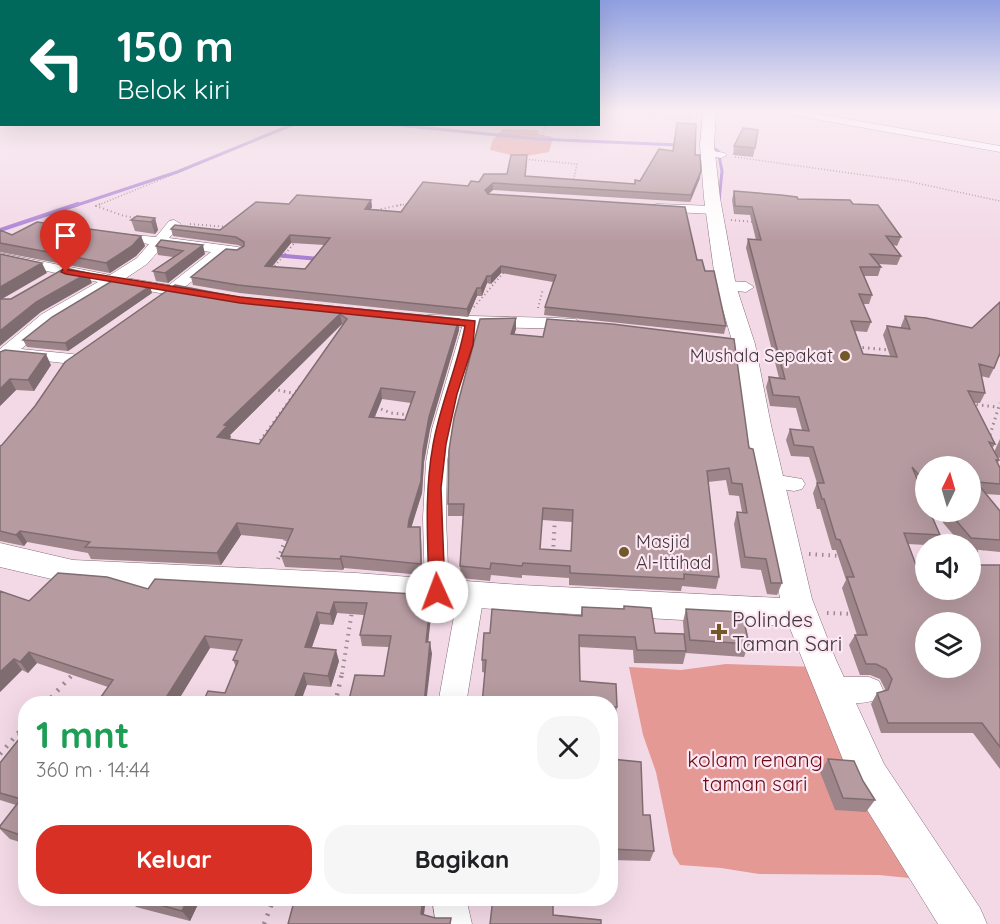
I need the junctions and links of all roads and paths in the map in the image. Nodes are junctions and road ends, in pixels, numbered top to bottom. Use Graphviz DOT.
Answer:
graph roads {
  1 [pos="220,155"];
  2 [pos="714,155"];
  3 [pos="722,155"];
  4 [pos="517,159"];
  5 [pos="573,183"];
  6 [pos="1000,201"];
  7 [pos="416,202"];
  8 [pos="648,208"];
  9 [pos="718,209"];
  10 [pos="368,214"];
  11 [pos="144,218"];
  12 [pos="760,223"];
  13 [pos="230,228"];
  14 [pos="170,233"];
  15 [pos="104,234"];
  16 [pos="298,238"];
  17 [pos="277,254"];
  18 [pos="285,256"];
  19 [pos="0,257"];
  20 [pos="510,264"];
  21 [pos="66,272"];
  22 [pos="269,272"];
  23 [pos="112,280"];
  24 [pos="50,281"];
  25 [pos="173,289"];
  26 [pos="543,289"];
  27 [pos="196,292"];
  28 [pos="152,304"];
  29 [pos="29,308"];
  30 [pos="54,314"];
  31 [pos="417,319"];
  32 [pos="535,321"];
  33 [pos="472,323"];
  34 [pos="594,326"];
  35 [pos="853,347"];
  36 [pos="872,348"];
  37 [pos="891,350"];
  38 [pos="3,356"];
  39 [pos="876,358"];
  40 [pos="55,376"];
  41 [pos="301,385"];
  42 [pos="270,389"];
  43 [pos="293,393"];
  44 [pos="303,395"];
  45 [pos="966,403"];
  46 [pos="1000,403"];
  47 [pos="365,406"];
  48 [pos="997,407"];
  49 [pos="445,417"];
  50 [pos="989,441"];
  51 [pos="252,451"];
  52 [pos="556,512"];
  53 [pos="289,530"];
  54 [pos="991,548"];
  55 [pos="981,550"];
  56 [pos="794,553"];
  57 [pos="0,555"];
  58 [pos="850,557"];
  59 [pos="915,558"];
  60 [pos="553,559"];
  61 [pos="903,559"];
  62 [pos="277,562"];
  63 [pos="356,586"];
  64 [pos="437,592"];
  65 [pos="478,595"];
  66 [pos="808,612"];
  67 [pos="861,615"];
  68 [pos="77,670"];
  69 [pos="53,696"];
  70 [pos="337,696"];
  71 [pos="454,696"];
  72 [pos="18,733"];
  73 [pos="2,748"];
  74 [pos="0,754"];
  75 [pos="271,906"];
  76 [pos="451,906"];
  77 [pos="264,924"];
  78 [pos="454,924"];
  79 [pos="964,924"];
  1 -- 11 [label="path"];
  2 -- 9 [label="street"];
  3 -- 6 [label="path"];
  4 -- 5 [label="path"];
  7 -- 10 [label="path"];
  8 -- 9 [label="street"];
  9 -- 12 [label="path"];
  9 -- 56 [label="street"];
  13 -- 14 [label="path"];
  14 -- 15 [label="street"];
  14 -- 23 [label="street"];
  14 -- 25 [label="street"];
  16 -- 18 [label="path"];
  17 -- 18 [label="path"];
  18 -- 22 [label="path"];
  19 -- 21 [label="street"];
  20 -- 33 [label="path"];
  21 -- 23 [label="street"];
  21 -- 24 [label="street"];
  23 -- 25 [label="street"];
  23 -- 30 [label="street"];
  25 -- 27 [label="street"];
  25 -- 28 [label="street"];
  26 -- 32 [label="path"];
  29 -- 30 [label="street"];
  30 -- 38 [label="street"];
  31 -- 33 [label="street"];
  32 -- 33 [label="street"];
  32 -- 34 [label="street"];
  33 -- 49 [label="street"];
  35 -- 36 [label="path"];
  36 -- 37 [label="path"];
  36 -- 39 [label="path"];
  38 -- 40 [label="street"];
  41 -- 43 [label="path"];
  42 -- 43 [label="path"];
  43 -- 44 [label="path"];
  43 -- 51 [label="path"];
  45 -- 48 [label="path"];
  46 -- 48 [label="path"];
  47 -- 49 [label="path"];
  48 -- 50 [label="path"];
  49 -- 64 [label="street"];
  52 -- 60 [label="path"];
  53 -- 62 [label="path"];
  54 -- 55 [label="path"];
  56 -- 58 [label="path"];
  56 -- 66 [label="street"];
  57 -- 63 [label="street"];
  59 -- 61 [label="path"];
  63 -- 64 [label="street"];
  63 -- 70 [label="path"];
  64 -- 65 [label="street"];
  65 -- 66 [label="street"];
  65 -- 71 [label="street"];
  66 -- 67 [label="path"];
  66 -- 79 [label="street"];
  68 -- 69 [label="path"];
  72 -- 73 [label="path"];
  73 -- 74 [label="path"];
  75 -- 77 [label="path"];
  76 -- 78 [label="street"];
}
